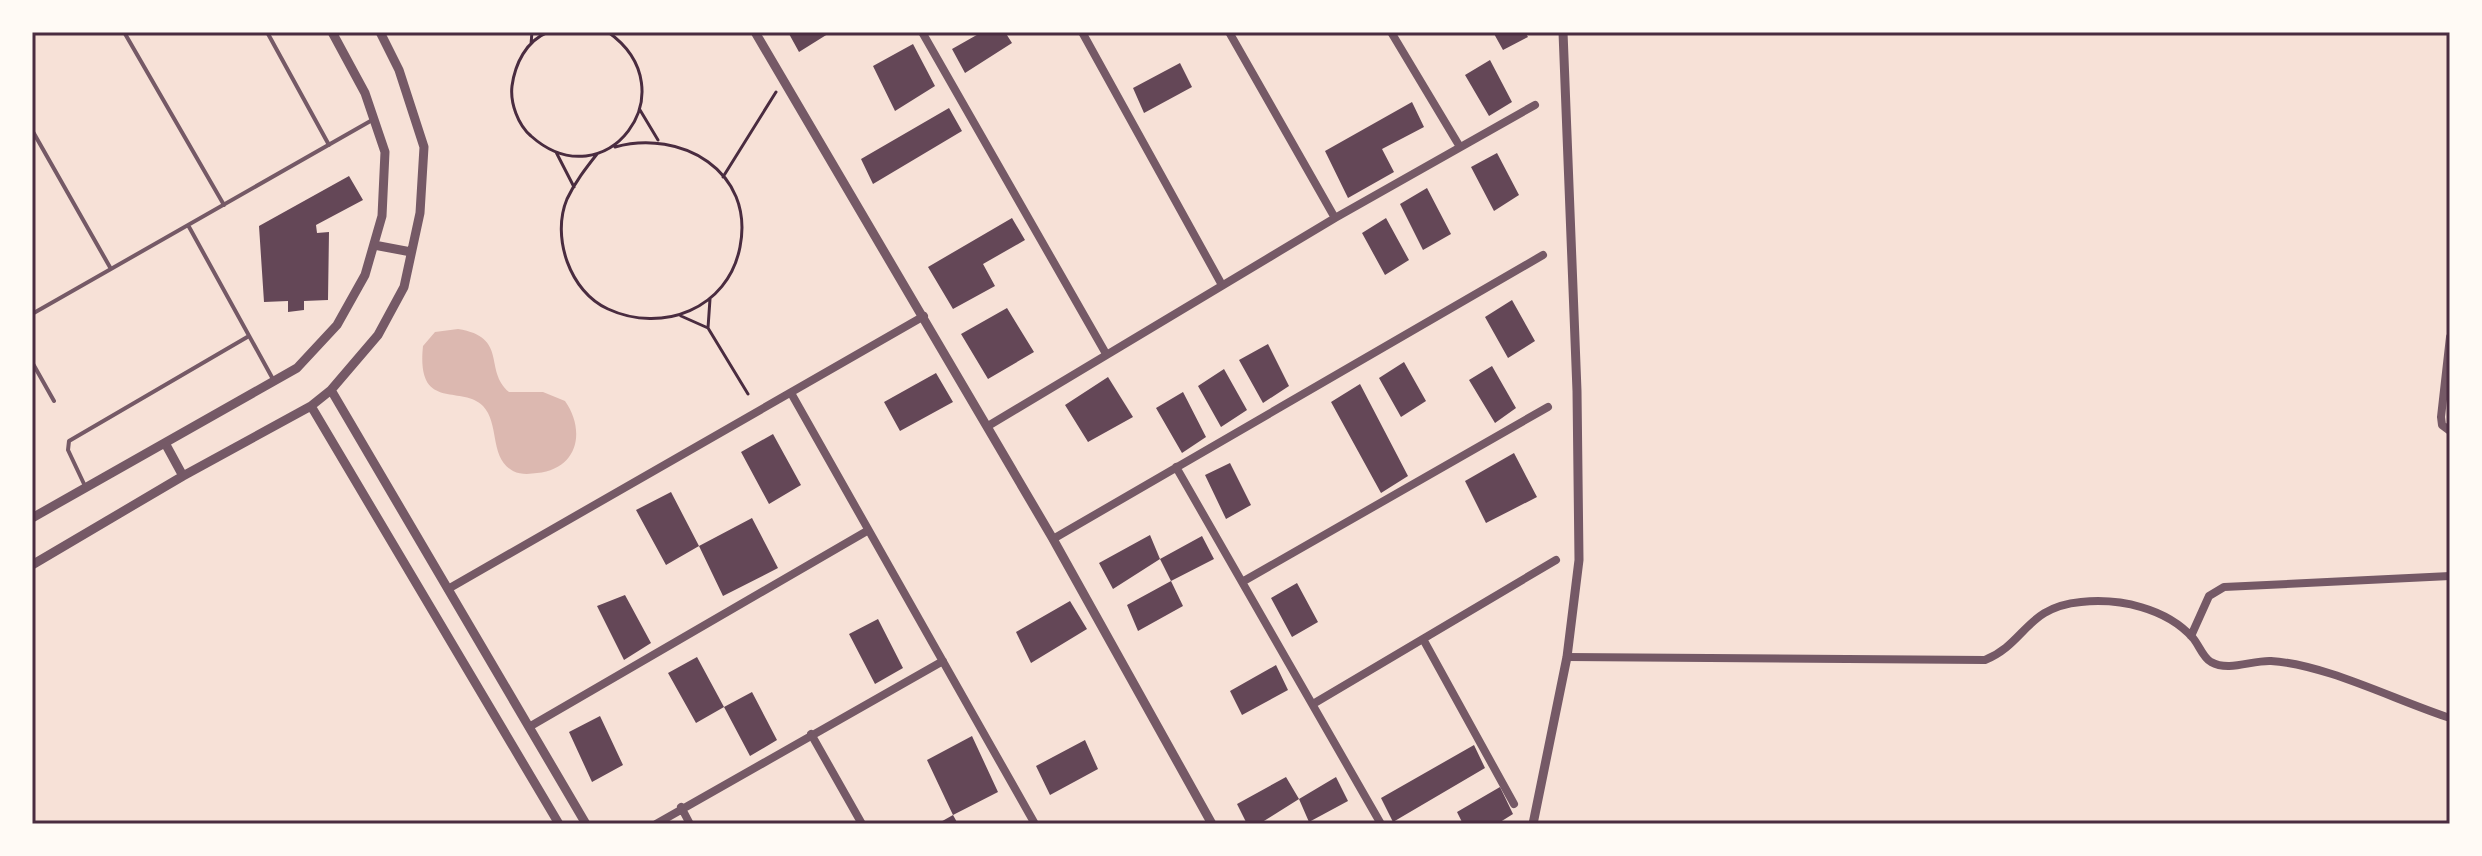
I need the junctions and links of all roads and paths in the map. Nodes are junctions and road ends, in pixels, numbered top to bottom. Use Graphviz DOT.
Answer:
graph roads {
  1 [pos="124,32"];
  2 [pos="267,32"];
  3 [pos="332,32"];
  4 [pos="380,32"];
  5 [pos="532,32"];
  6 [pos="548,32"];
  7 [pos="608,32"];
  8 [pos="755,32"];
  9 [pos="922,32"];
  10 [pos="1082,32"];
  11 [pos="1229,32"];
  12 [pos="1392,32"];
  13 [pos="1563,32"];
  14 [pos="531,45"];
  15 [pos="767,101"];
  16 [pos="1535,105"];
  17 [pos="640,110"];
  18 [pos="375,118"];
  19 [pos="32,130"];
  20 [pos="658,140"];
  21 [pos="329,145"];
  22 [pos="615,147"];
  23 [pos="1460,147"];
  24 [pos="556,152"];
  25 [pos="597,154"];
  26 [pos="723,177"];
  27 [pos="574,187"];
  28 [pos="224,205"];
  29 [pos="1335,218"];
  30 [pos="188,225"];
  31 [pos="374,245"];
  32 [pos="411,252"];
  33 [pos="1543,255"];
  34 [pos="111,269"];
  35 [pos="1222,285"];
  36 [pos="710,299"];
  37 [pos="32,314"];
  38 [pos="681,316"];
  39 [pos="924,316"];
  40 [pos="708,328"];
  41 [pos="249,336"];
  42 [pos="2450,337"];
  43 [pos="1105,352"];
  44 [pos="32,362"];
  45 [pos="274,381"];
  46 [pos="331,390"];
  47 [pos="791,393"];
  48 [pos="748,394"];
  49 [pos="54,401"];
  50 [pos="311,406"];
  51 [pos="1548,407"];
  52 [pos="988,426"];
  53 [pos="2449,431"];
  54 [pos="2450,441"];
  55 [pos="165,443"];
  56 [pos="1176,467"];
  57 [pos="183,476"];
  58 [pos="86,488"];
  59 [pos="32,518"];
  60 [pos="867,531"];
  61 [pos="1053,539"];
  62 [pos="1556,560"];
  63 [pos="32,565"];
  64 [pos="2450,576"];
  65 [pos="1242,582"];
  66 [pos="448,589"];
  67 [pos="2191,636"];
  68 [pos="1423,639"];
  69 [pos="1567,657"];
  70 [pos="943,661"];
  71 [pos="1313,704"];
  72 [pos="2450,718"];
  73 [pos="529,727"];
  74 [pos="811,734"];
  75 [pos="1514,804"];
  76 [pos="681,807"];
  77 [pos="559,824"];
  78 [pos="586,824"];
  79 [pos="656,824"];
  80 [pos="690,824"];
  81 [pos="862,824"];
  82 [pos="1035,824"];
  83 [pos="1212,824"];
  84 [pos="1381,824"];
  85 [pos="1533,824"];
  1 -- 28 [label="lane"];
  2 -- 21 [label="lane"];
  3 -- 18 [label="street"];
  4 -- 32 [label="street"];
  5 -- 14 [label="path"];
  6 -- 14 [label="path"];
  7 -- 17 [label="path"];
  8 -- 39 [label="street"];
  9 -- 43 [label="street"];
  10 -- 35 [label="street"];
  11 -- 29 [label="street"];
  12 -- 23 [label="street"];
  13 -- 69 [label="street"];
  14 -- 24 [label="path"];
  15 -- 26 [label="path"];
  16 -- 23 [label="street"];
  17 -- 20 [label="path"];
  17 -- 22 [label="path"];
  18 -- 21 [label="lane"];
  18 -- 31 [label="street"];
  19 -- 34 [label="lane"];
  20 -- 22 [label="path"];
  20 -- 26 [label="path"];
  21 -- 28 [label="lane"];
  22 -- 25 [label="path"];
  23 -- 29 [label="street"];
  24 -- 25 [label="path"];
  24 -- 27 [label="path"];
  25 -- 27 [label="path"];
  26 -- 36 [label="path"];
  27 -- 38 [label="path"];
  28 -- 30 [label="lane"];
  29 -- 35 [label="street"];
  30 -- 34 [label="lane"];
  30 -- 41 [label="lane"];
  31 -- 32 [label="street"];
  31 -- 45 [label="street"];
  32 -- 46 [label="street"];
  33 -- 56 [label="street"];
  34 -- 37 [label="lane"];
  35 -- 43 [label="street"];
  36 -- 38 [label="path"];
  36 -- 40 [label="path"];
  38 -- 40 [label="path"];
  39 -- 47 [label="street"];
  39 -- 52 [label="street"];
  40 -- 48 [label="path"];
  41 -- 45 [label="lane"];
  41 -- 58 [label="lane"];
  42 -- 53 [label="street"];
  43 -- 52 [label="street"];
  44 -- 49 [label="lane"];
  45 -- 55 [label="street"];
  46 -- 50 [label="street"];
  46 -- 66 [label="street"];
  47 -- 60 [label="street"];
  47 -- 66 [label="street"];
  50 -- 57 [label="street"];
  50 -- 77 [label="street"];
  51 -- 65 [label="street"];
  52 -- 61 [label="street"];
  53 -- 54 [label="street"];
  55 -- 57 [label="street"];
  55 -- 58 [label="street"];
  56 -- 61 [label="street"];
  56 -- 65 [label="street"];
  57 -- 63 [label="street"];
  58 -- 59 [label="street"];
  60 -- 70 [label="street"];
  60 -- 73 [label="street"];
  61 -- 83 [label="street"];
  62 -- 68 [label="street"];
  64 -- 67 [label="street"];
  65 -- 71 [label="street"];
  66 -- 73 [label="street"];
  67 -- 69 [label="street"];
  67 -- 72 [label="street"];
  68 -- 71 [label="street"];
  68 -- 75 [label="street"];
  69 -- 85 [label="street"];
  70 -- 74 [label="street"];
  70 -- 82 [label="street"];
  71 -- 84 [label="street"];
  73 -- 78 [label="street"];
  74 -- 76 [label="street"];
  74 -- 81 [label="street"];
  76 -- 79 [label="street"];
  76 -- 80 [label="street"];
}
